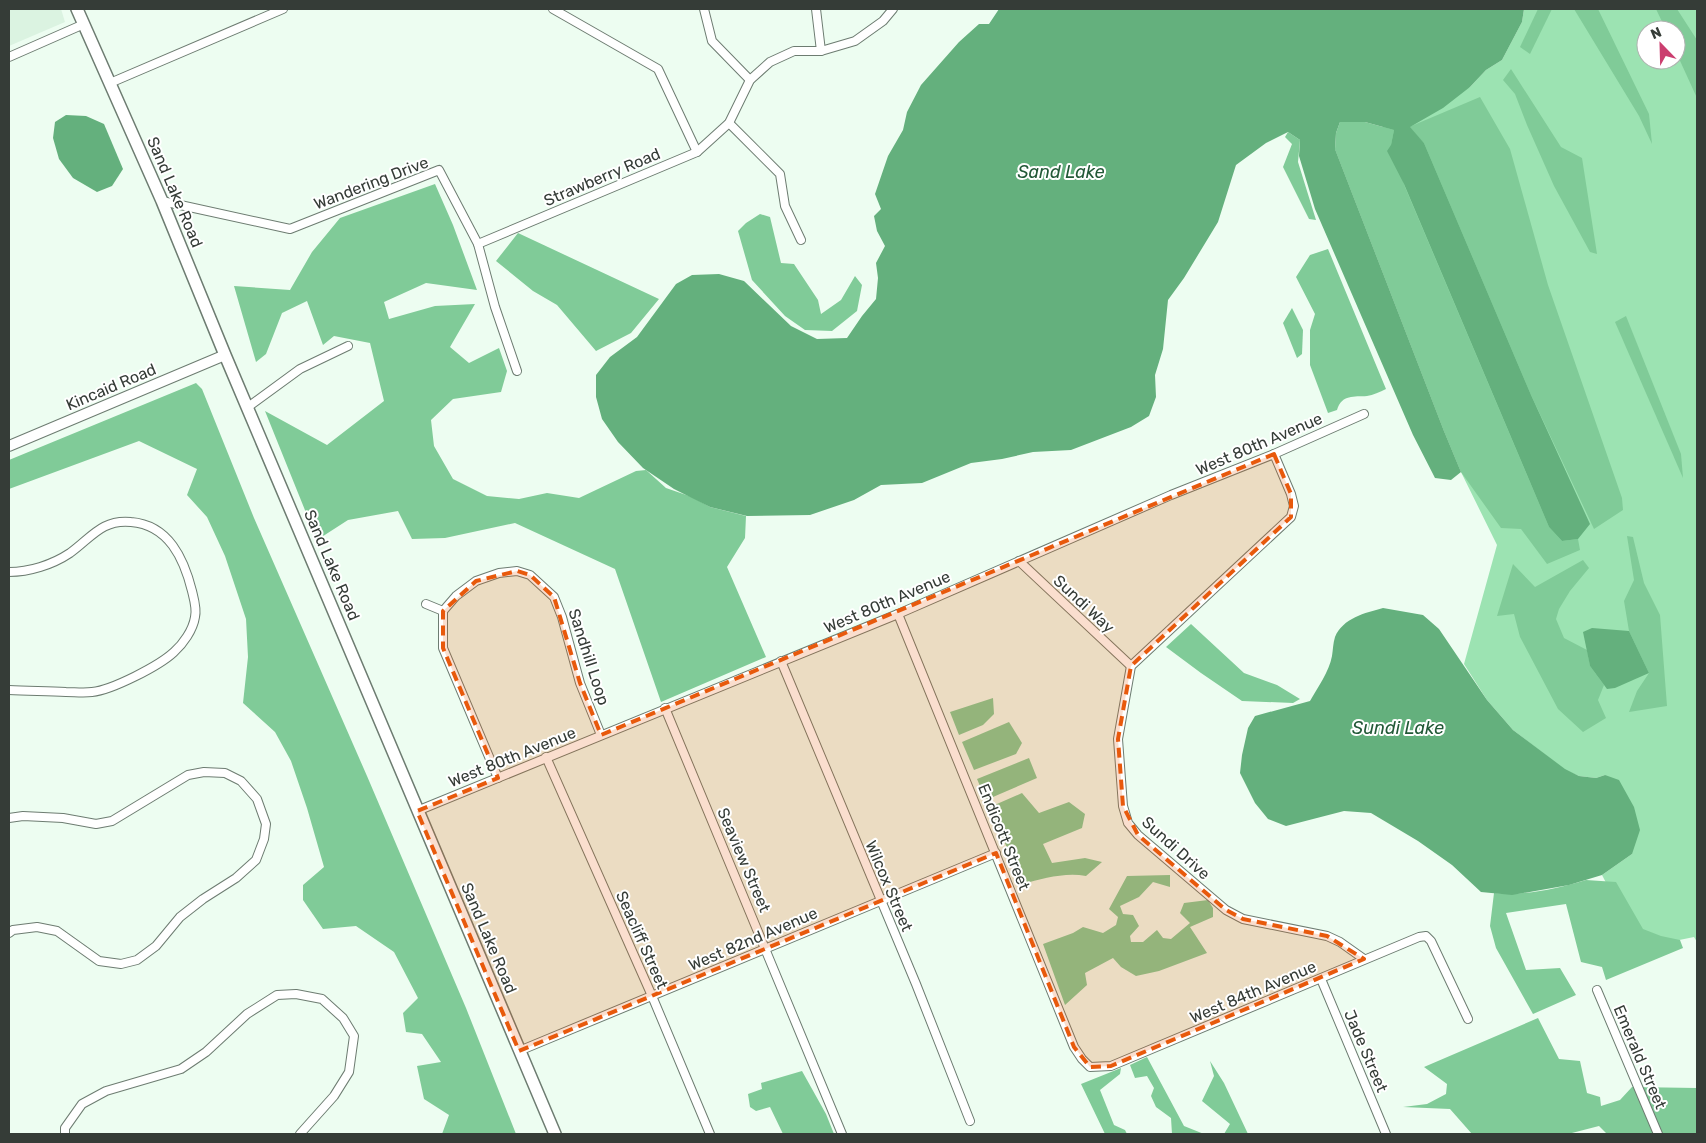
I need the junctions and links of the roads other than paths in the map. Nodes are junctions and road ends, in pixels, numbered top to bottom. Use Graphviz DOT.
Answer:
graph roads {
  1 [pos="78,9"];
  2 [pos="283,9"];
  3 [pos="553,9"];
  4 [pos="704,9"];
  5 [pos="816,9"];
  6 [pos="893,9"];
  7 [pos="84,24"];
  8 [pos="821,51"];
  9 [pos="9,57"];
  10 [pos="750,80"];
  11 [pos="110,83"];
  12 [pos="729,123"];
  13 [pos="697,152"];
  14 [pos="162,201"];
  15 [pos="801,240"];
  16 [pos="478,244"];
  17 [pos="348,346"];
  18 [pos="225,356"];
  19 [pos="517,371"];
  20 [pos="248,407"];
  21 [pos="1364,414"];
  22 [pos="9,446"];
  23 [pos="1274,454"];
  24 [pos="1019,561"];
  25 [pos="9,572"];
  26 [pos="426,604"];
  27 [pos="443,611"];
  28 [pos="898,614"];
  29 [pos="781,661"];
  30 [pos="1131,666"];
  31 [pos="9,690"];
  32 [pos="666,708"];
  33 [pos="601,735"];
  34 [pos="546,758"];
  35 [pos="498,778"];
  36 [pos="417,811"];
  37 [pos="9,818"];
  38 [pos="996,853"];
  39 [pos="880,901"];
  40 [pos="9,933"];
  41 [pos="766,948"];
  42 [pos="1364,959"];
  43 [pos="1321,979"];
  44 [pos="1597,990"];
  45 [pos="652,996"];
  46 [pos="1468,1018"];
  47 [pos="519,1050"];
  48 [pos="1090,1067"];
  49 [pos="970,1121"];
  50 [pos="65,1134"];
  51 [pos="300,1134"];
  52 [pos="555,1134"];
  53 [pos="710,1134"];
  54 [pos="842,1134"];
  55 [pos="1386,1134"];
  56 [pos="1658,1134"];
  1 -- 7 [label="main road, Sand Lake Road"];
  2 -- 11 [label="street"];
  3 -- 13 [label="street"];
  4 -- 10 [label="street"];
  5 -- 8 [label="street"];
  6 -- 8 [label="street"];
  7 -- 9 [label="street"];
  7 -- 11 [label="main road, Sand Lake Road"];
  8 -- 10 [label="street"];
  10 -- 12 [label="street"];
  11 -- 14 [label="main road, Sand Lake Road"];
  12 -- 13 [label="street, Strawberry Road"];
  12 -- 15 [label="street"];
  13 -- 16 [label="street, Strawberry Road"];
  14 -- 16 [label="street, Wandering Drive"];
  14 -- 18 [label="main road, Sand Lake Road"];
  16 -- 19 [label="street, Wandering Drive"];
  17 -- 20 [label="street"];
  18 -- 20 [label="main road, Sand Lake Road"];
  18 -- 22 [label="street, Kincaid Road"];
  20 -- 36 [label="main road, Sand Lake Road"];
  21 -- 23 [label="street, West 80th Avenue"];
  23 -- 24 [label="street, West 80th Avenue"];
  23 -- 30 [label="street"];
  24 -- 28 [label="street, West 80th Avenue"];
  24 -- 30 [label="street, Sundi Way"];
  25 -- 31 [label="street"];
  26 -- 27 [label="street"];
  27 -- 33 [label="street, Sandhill Loop"];
  27 -- 35 [label="street"];
  28 -- 29 [label="street, West 80th Avenue"];
  28 -- 38 [label="street, Endicott Street"];
  29 -- 32 [label="street, West 80th Avenue"];
  29 -- 39 [label="street, Wilcox Street"];
  30 -- 42 [label="street, Sundi Drive"];
  32 -- 33 [label="street, West 80th Avenue"];
  32 -- 41 [label="street, Seaview Street"];
  33 -- 34 [label="street, West 80th Avenue"];
  34 -- 35 [label="street, West 80th Avenue"];
  34 -- 45 [label="street, Seacliff Street"];
  35 -- 36 [label="street, West 80th Avenue"];
  36 -- 47 [label="main road, Sand Lake Road"];
  37 -- 40 [label="street"];
  38 -- 39 [label="street, West 82nd Avenue"];
  38 -- 48 [label="street, Endicott Street"];
  39 -- 41 [label="street, West 82nd Avenue"];
  39 -- 49 [label="street, Wilcox Street"];
  41 -- 45 [label="street, West 82nd Avenue"];
  41 -- 54 [label="street, Seaview Street"];
  42 -- 43 [label="street, West 84th Avenue"];
  42 -- 46 [label="street, West 84th Avenue"];
  43 -- 48 [label="street, West 84th Avenue"];
  43 -- 55 [label="street, Jade Street"];
  44 -- 56 [label="street, Emerald Street"];
  45 -- 47 [label="street, West 82nd Avenue"];
  45 -- 53 [label="street, Seacliff Street"];
  47 -- 52 [label="main road, Sand Lake Road"];
  50 -- 51 [label="street"];
}
